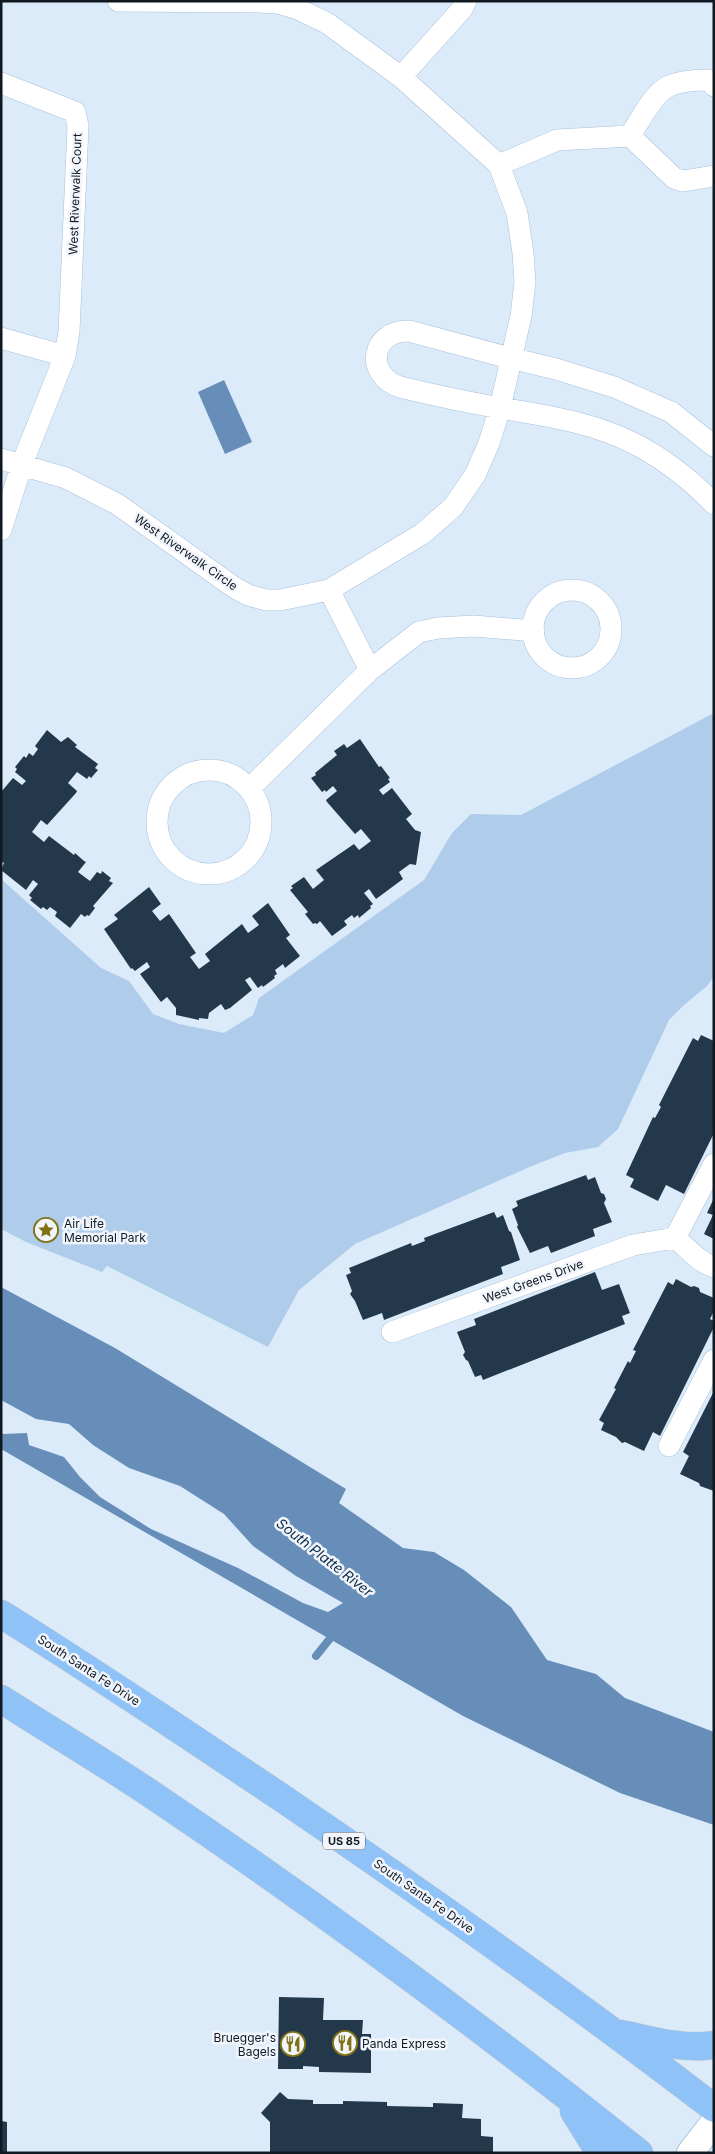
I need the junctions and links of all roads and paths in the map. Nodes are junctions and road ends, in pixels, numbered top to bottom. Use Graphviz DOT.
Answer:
graph roads {
  1 [pos="118,1"];
  2 [pos="466,1"];
  3 [pos="401,77"];
  4 [pos="1,83"];
  5 [pos="714,86"];
  6 [pos="630,136"];
  7 [pos="499,165"];
  8 [pos="714,176"];
  9 [pos="1,338"];
  10 [pos="64,356"];
  11 [pos="510,358"];
  12 [pos="500,408"];
  13 [pos="714,446"];
  14 [pos="1,459"];
  15 [pos="22,464"];
  16 [pos="714,504"];
  17 [pos="1,530"];
  18 [pos="329,590"];
  19 [pos="534,631"];
  20 [pos="370,670"];
  21 [pos="250,788"];
  22 [pos="714,1164"];
  23 [pos="675,1238"];
  24 [pos="714,1268"];
  25 [pos="392,1332"];
  26 [pos="714,1360"];
  27 [pos="669,1446"];
  28 [pos="1,1614"];
  29 [pos="1,1699"];
  30 [pos="616,2033"];
  31 [pos="714,2046"];
  32 [pos="559,2089"];
  33 [pos="714,2108"];
  34 [pos="714,2122"];
  35 [pos="600,2153"];
  36 [pos="639,2153"];
  37 [pos="690,2153"];
  1 -- 3 [label="street, West Riverwalk Circle"];
  2 -- 3 [label="street"];
  3 -- 7 [label="street, West Riverwalk Circle"];
  4 -- 10 [label="street, West Riverwalk Court"];
  5 -- 6 [label="street"];
  6 -- 7 [label="street"];
  6 -- 8 [label="street"];
  7 -- 11 [label="street, West Riverwalk Circle"];
  9 -- 10 [label="street"];
  10 -- 15 [label="street, West Riverwalk Court"];
  11 -- 12 [label="street, West Riverwalk Circle"];
  11 -- 12 [label="street"];
  11 -- 13 [label="street"];
  12 -- 16 [label="street"];
  12 -- 18 [label="street, West Riverwalk Circle"];
  14 -- 15 [label="street, West Riverwalk Circle"];
  15 -- 17 [label="street, West Riverwalk Court"];
  15 -- 18 [label="street, West Riverwalk Circle"];
  18 -- 20 [label="street"];
  19 -- 20 [label="street"];
  20 -- 21 [label="street"];
  21 -- 21 [label="street"];
  22 -- 23 [label="street"];
  23 -- 24 [label="street"];
  23 -- 25 [label="street, West Greens Drive"];
  26 -- 27 [label="street"];
  28 -- 30 [label="highway, South Santa Fe Drive / US 85"];
  29 -- 32 [label="highway"];
  30 -- 31 [label="highway"];
  30 -- 33 [label="highway, South Santa Fe Drive / US 85"];
  32 -- 35 [label="highway"];
  32 -- 36 [label="highway"];
  34 -- 37 [label="street"];
}
